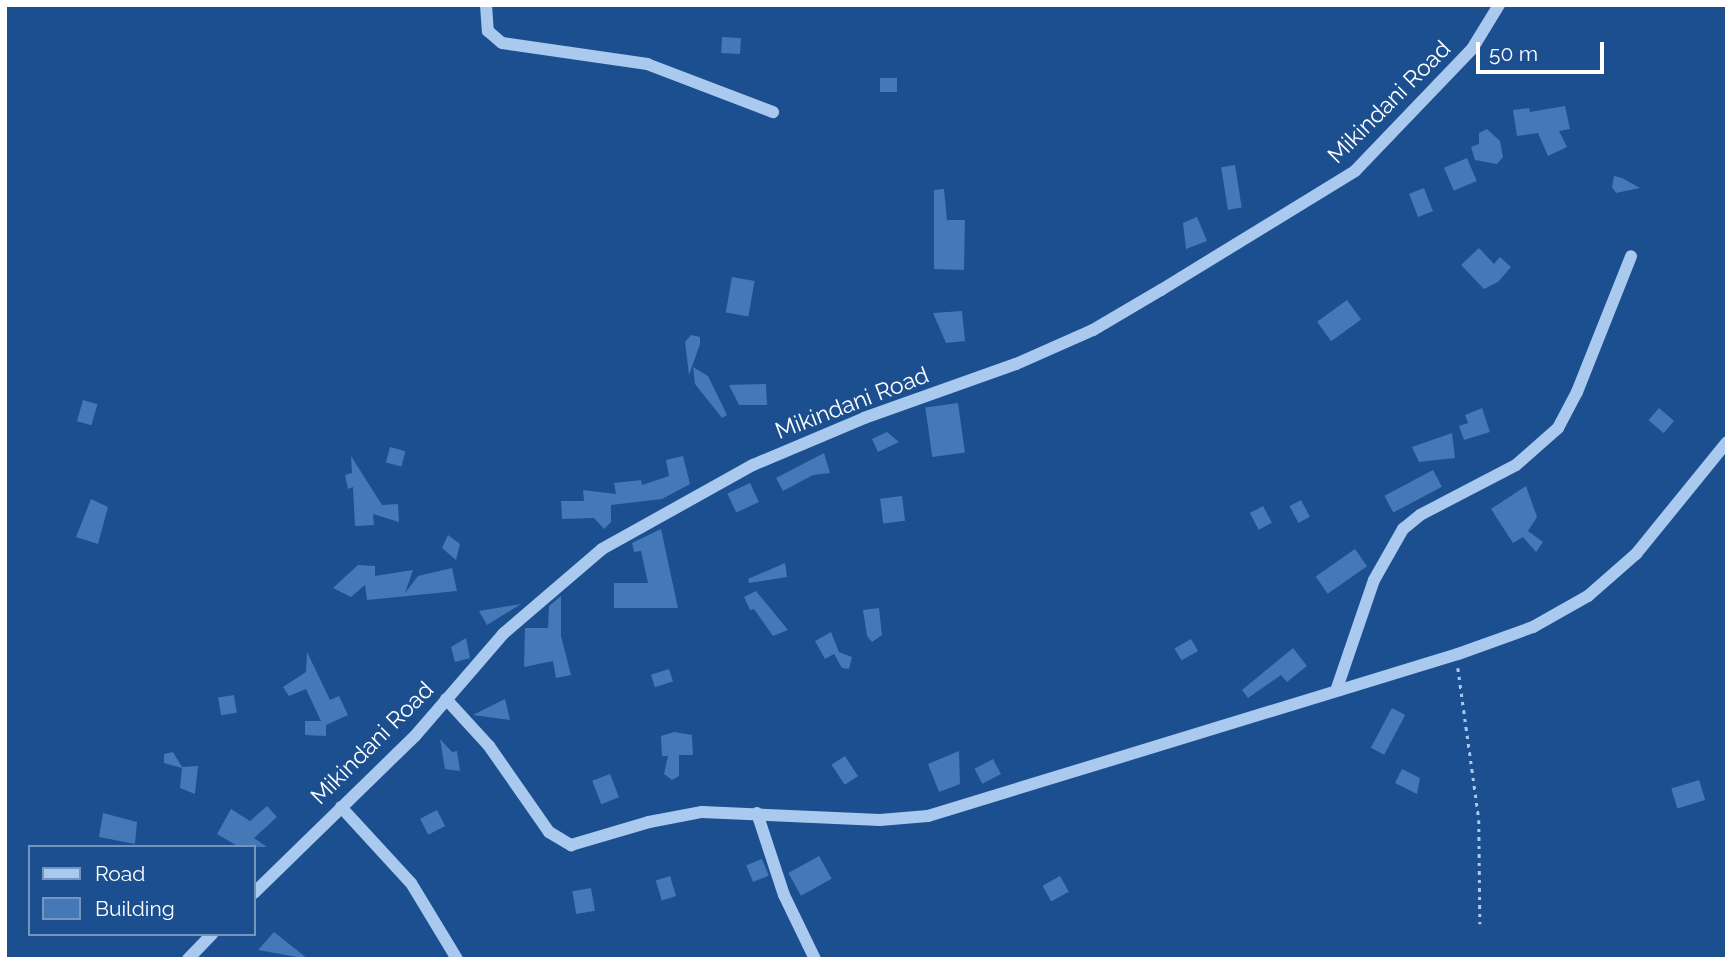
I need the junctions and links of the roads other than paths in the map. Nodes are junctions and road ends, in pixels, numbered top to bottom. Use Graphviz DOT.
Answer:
graph roads {
  1 [pos="486,5"];
  2 [pos="1499,5"];
  3 [pos="773,112"];
  4 [pos="1631,256"];
  5 [pos="1727,442"];
  6 [pos="1337,688"];
  7 [pos="446,699"];
  8 [pos="341,807"];
  9 [pos="757,813"];
  10 [pos="256,890"];
  11 [pos="210,936"];
  12 [pos="188,959"];
  13 [pos="457,959"];
  14 [pos="816,959"];
  1 -- 3 [label="street"];
  2 -- 7 [label="street, Mikindani Road"];
  4 -- 6 [label="street"];
  5 -- 6 [label="street"];
  6 -- 9 [label="street"];
  7 -- 8 [label="street, Mikindani Road"];
  7 -- 9 [label="street"];
  8 -- 10 [label="street, Mikindani Road"];
  8 -- 13 [label="street"];
  9 -- 14 [label="street"];
  11 -- 12 [label="street"];
}
